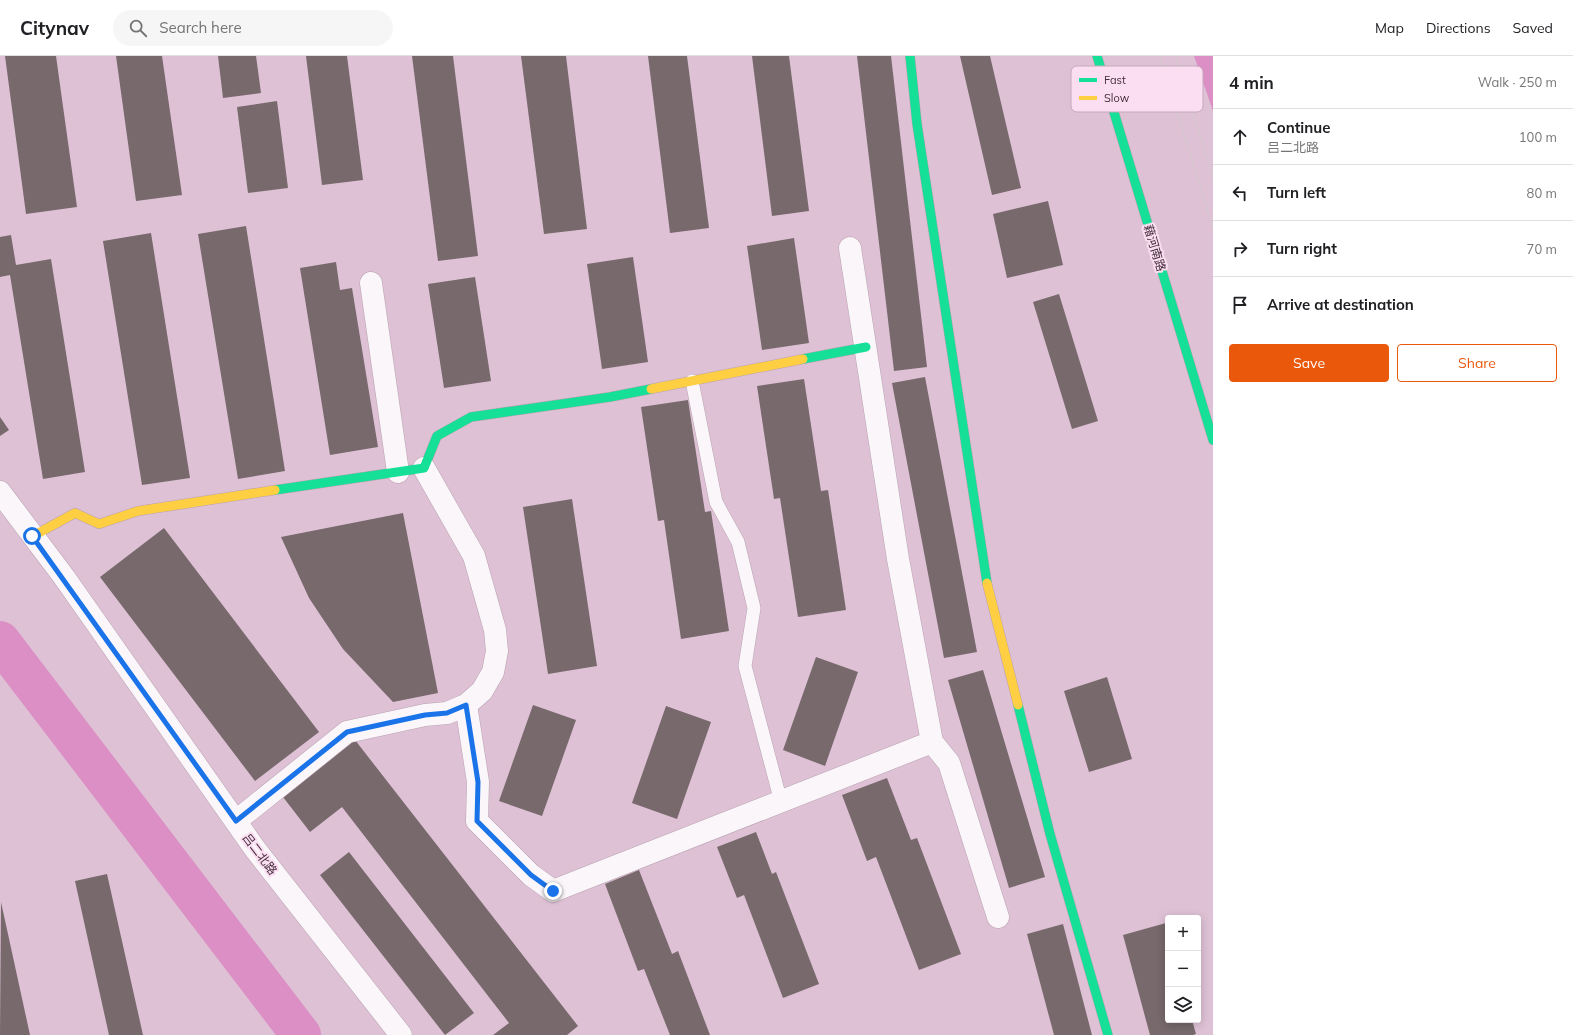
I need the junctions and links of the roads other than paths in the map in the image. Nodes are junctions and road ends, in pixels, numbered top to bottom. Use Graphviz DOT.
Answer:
graph roads {
  1 [pos="910,56"];
  2 [pos="1097,56"];
  3 [pos="1100,66"];
  4 [pos="1114,112"];
  5 [pos="850,248"];
  6 [pos="371,283"];
  7 [pos="866,347"];
  8 [pos="692,381"];
  9 [pos="1213,440"];
  10 [pos="424,468"];
  11 [pos="398,472"];
  12 [pos="0,492"];
  13 [pos="32,536"];
  14 [pos="466,705"];
  15 [pos="932,742"];
  16 [pos="781,802"];
  17 [pos="236,821"];
  18 [pos="998,917"];
  19 [pos="401,1035"];
  20 [pos="1108,1035"];
  1 -- 20 [label="street"];
  2 -- 3 [label="street, 藉河南路"];
  4 -- 9 [label="street, 藉河南路"];
  5 -- 7 [label="street"];
  6 -- 11 [label="street"];
  7 -- 8 [label="street"];
  7 -- 15 [label="street"];
  8 -- 10 [label="street"];
  8 -- 16 [label="lane"];
  10 -- 11 [label="street"];
  10 -- 14 [label="street"];
  11 -- 13 [label="street"];
  12 -- 13 [label="street, 吕二北路"];
  13 -- 17 [label="street, 吕二北路"];
  14 -- 16 [label="street"];
  14 -- 17 [label="street"];
  15 -- 16 [label="street"];
  15 -- 18 [label="street"];
  17 -- 19 [label="street, 吕二北路"];
}
